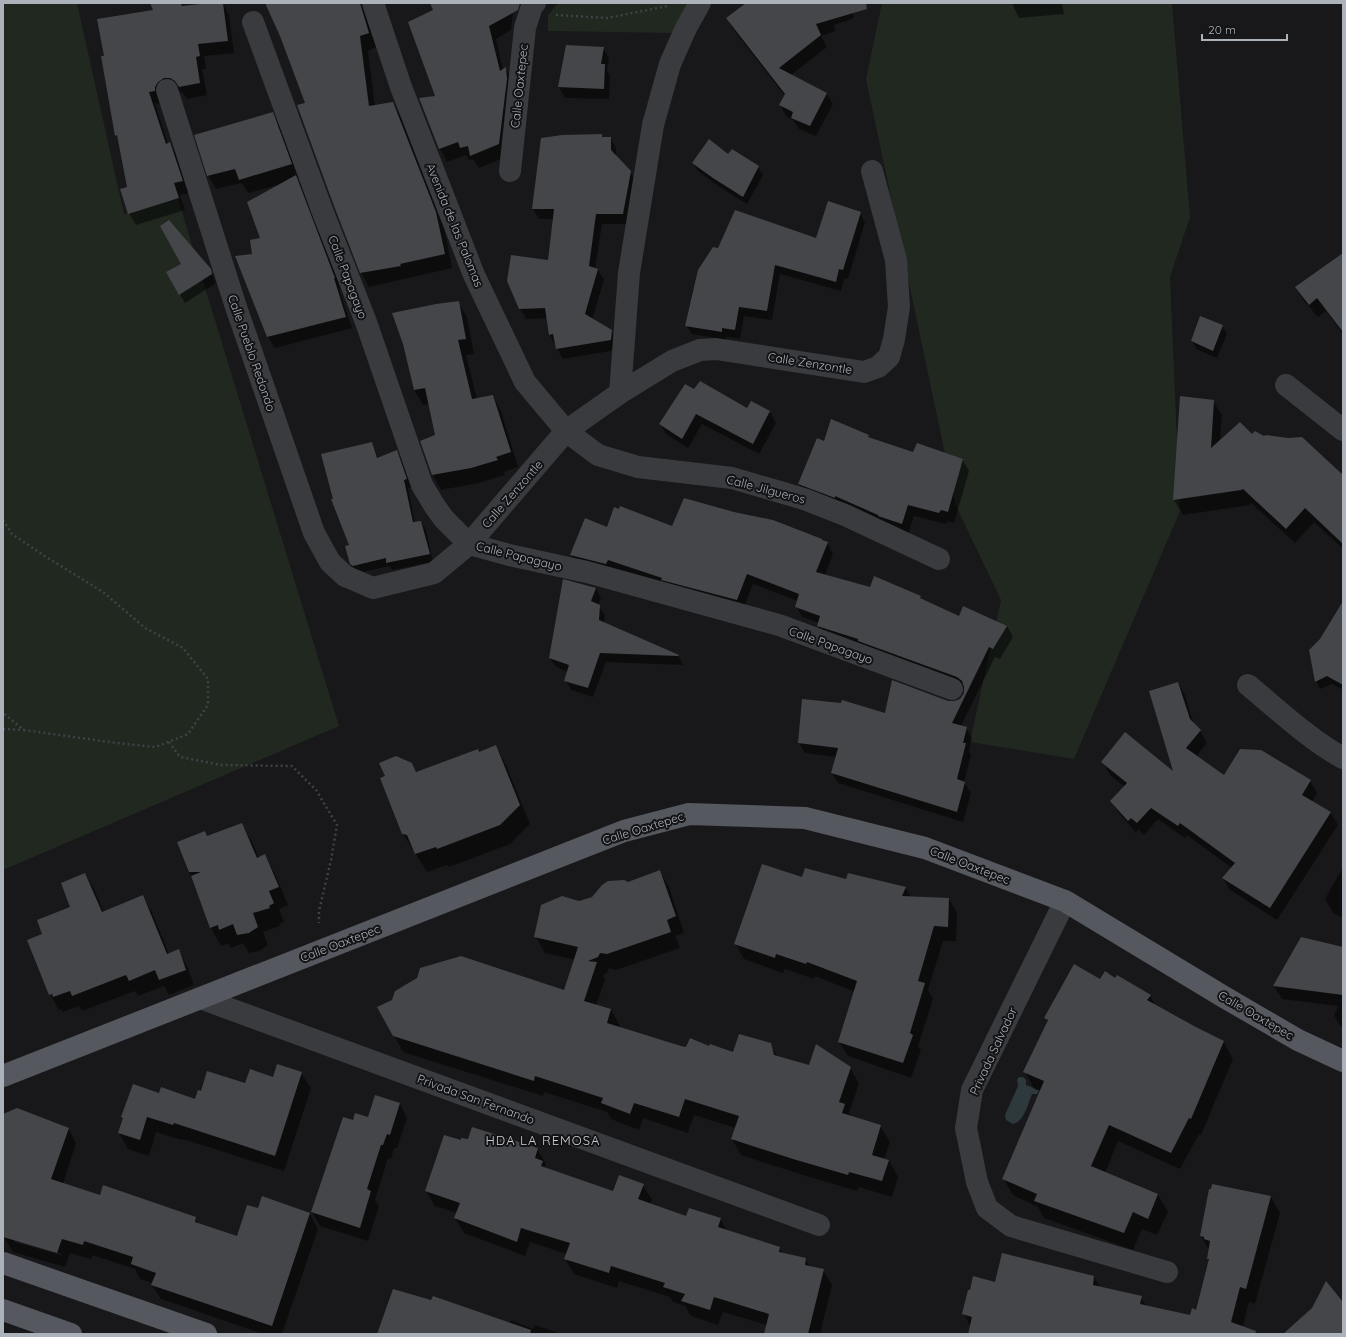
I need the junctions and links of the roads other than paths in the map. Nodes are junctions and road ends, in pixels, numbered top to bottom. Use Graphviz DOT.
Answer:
graph roads {
  1 [pos="373,3"];
  2 [pos="700,3"];
  3 [pos="533,4"];
  4 [pos="252,22"];
  5 [pos="167,90"];
  6 [pos="510,171"];
  7 [pos="872,171"];
  8 [pos="1286,385"];
  9 [pos="620,393"];
  10 [pos="1343,430"];
  11 [pos="566,431"];
  12 [pos="469,544"];
  13 [pos="939,559"];
  14 [pos="373,588"];
  15 [pos="1248,684"];
  16 [pos="952,689"];
  17 [pos="1343,758"];
  18 [pos="1065,901"];
  19 [pos="200,998"];
  20 [pos="1343,1061"];
  21 [pos="3,1076"];
  22 [pos="819,1224"];
  23 [pos="3,1263"];
  24 [pos="1167,1272"];
  25 [pos="3,1310"];
  26 [pos="71,1334"];
  27 [pos="206,1334"];
  1 -- 11 [label="street, Avenida de las Palomas"];
  2 -- 9 [label="street"];
  3 -- 6 [label="street, Calle Oaxtepec"];
  4 -- 12 [label="street, Calle Papagayo"];
  5 -- 14 [label="street, Calle Pueblo Redondo"];
  7 -- 9 [label="street, Calle Zenzontle"];
  8 -- 10 [label="street"];
  9 -- 11 [label="street, Calle Zenzontle"];
  11 -- 12 [label="street, Calle Zenzontle"];
  11 -- 13 [label="street, Calle Jilgueros"];
  12 -- 14 [label="street, Calle Zenzontle"];
  12 -- 16 [label="street, Calle Papagayo"];
  15 -- 17 [label="street"];
  18 -- 19 [label="main road, Calle Oaxtepec"];
  18 -- 20 [label="main road, Calle Oaxtepec"];
  18 -- 24 [label="street, Privada Salvador"];
  19 -- 21 [label="main road, Calle Oaxtepec"];
  19 -- 22 [label="street, Privada San Fernando"];
  23 -- 27 [label="main road"];
  25 -- 26 [label="main road"];
}
